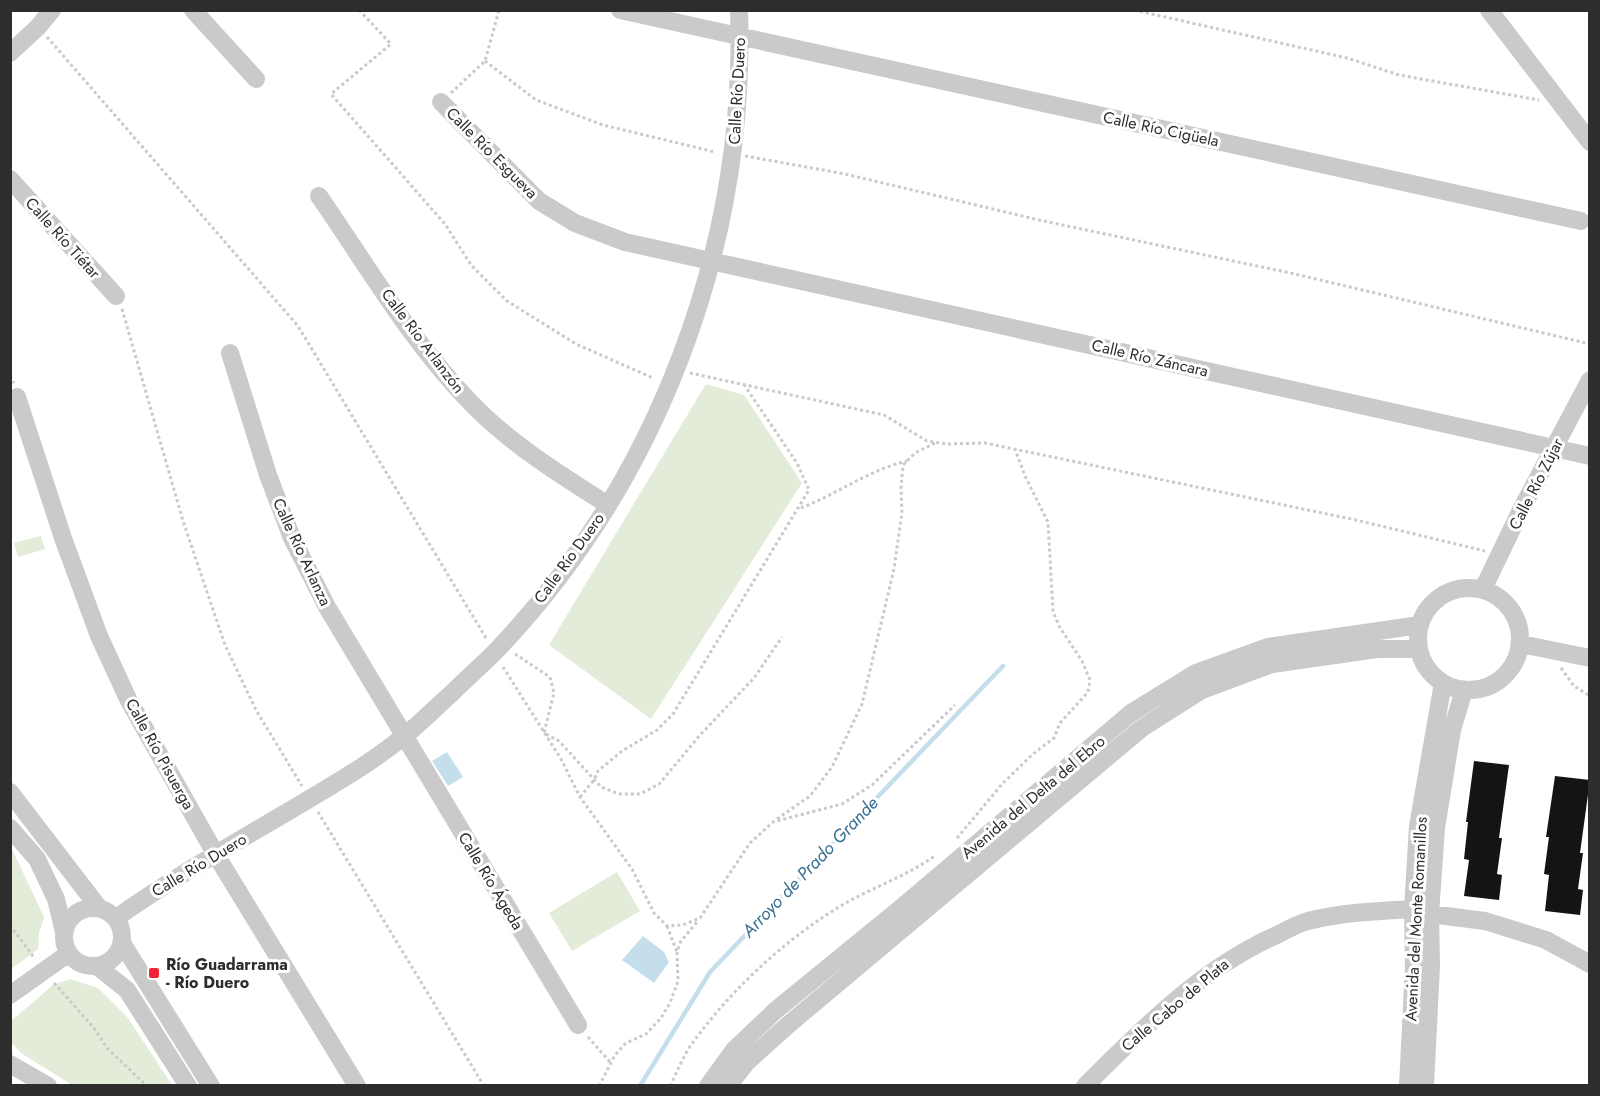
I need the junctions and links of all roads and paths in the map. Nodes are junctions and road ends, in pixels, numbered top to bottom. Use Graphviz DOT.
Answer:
graph roads {
  1 [pos="52,10"];
  2 [pos="193,10"];
  3 [pos="359,10"];
  4 [pos="499,10"];
  5 [pos="620,10"];
  6 [pos="739,10"];
  7 [pos="1134,10"];
  8 [pos="1489,10"];
  9 [pos="38,27"];
  10 [pos="740,37"];
  11 [pos="10,53"];
  12 [pos="485,61"];
  13 [pos="256,79"];
  14 [pos="441,102"];
  15 [pos="1561,104"];
  16 [pos="1590,142"];
  17 [pos="734,154"];
  18 [pos="10,179"];
  19 [pos="319,196"];
  20 [pos="1581,221"];
  21 [pos="711,261"];
  22 [pos="116,296"];
  23 [pos="1590,344"];
  24 [pos="230,353"];
  25 [pos="674,378"];
  26 [pos="1590,380"];
  27 [pos="745,385"];
  28 [pos="17,397"];
  29 [pos="936,443"];
  30 [pos="1554,448"];
  31 [pos="1015,449"];
  32 [pos="1590,456"];
  33 [pos="908,460"];
  34 [pos="608,506"];
  35 [pos="799,509"];
  36 [pos="1500,555"];
  37 [pos="1483,590"];
  38 [pos="1420,625"];
  39 [pos="782,637"];
  40 [pos="1521,644"];
  41 [pos="498,648"];
  42 [pos="1419,649"];
  43 [pos="1548,649"];
  44 [pos="1590,658"];
  45 [pos="1443,683"];
  46 [pos="1464,690"];
  47 [pos="1590,696"];
  48 [pos="955,705"];
  49 [pos="544,733"];
  50 [pos="404,737"];
  51 [pos="594,780"];
  52 [pos="10,792"];
  53 [pos="580,797"];
  54 [pos="310,798"];
  55 [pos="773,822"];
  56 [pos="10,828"];
  57 [pos="955,841"];
  58 [pos="945,848"];
  59 [pos="216,855"];
  60 [pos="99,908"];
  61 [pos="1422,911"];
  62 [pos="116,918"];
  63 [pos="700,918"];
  64 [pos="10,925"];
  65 [pos="667,926"];
  66 [pos="64,932"];
  67 [pos="122,943"];
  68 [pos="677,952"];
  69 [pos="69,953"];
  70 [pos="1590,964"];
  71 [pos="97,966"];
  72 [pos="42,970"];
  73 [pos="10,995"];
  74 [pos="578,1025"];
  75 [pos="611,1063"];
  76 [pos="10,1064"];
  77 [pos="39,1083"];
  78 [pos="147,1086"];
  79 [pos="188,1086"];
  80 [pos="211,1086"];
  81 [pos="357,1086"];
  82 [pos="484,1086"];
  83 [pos="599,1086"];
  84 [pos="670,1086"];
  85 [pos="708,1086"];
  86 [pos="728,1086"];
  87 [pos="1085,1086"];
  88 [pos="1408,1086"];
  89 [pos="1425,1086"];
  1 -- 9 [label="street"];
  2 -- 13 [label="street"];
  3 -- 25 [label="path"];
  4 -- 12 [label="path"];
  5 -- 10 [label="street, Calle Río Cigüela"];
  6 -- 10 [label="street, Calle Río Duero"];
  7 -- 15 [label="path"];
  8 -- 15 [label="street"];
  9 -- 11 [label="street"];
  9 -- 41 [label="path"];
  10 -- 17 [label="street, Calle Río Duero"];
  10 -- 20 [label="street, Calle Río Cigüela"];
  12 -- 14 [label="path"];
  12 -- 17 [label="path"];
  14 -- 21 [label="street, Calle Río Esgueva"];
  15 -- 16 [label="street"];
  17 -- 21 [label="street, Calle Río Duero"];
  17 -- 23 [label="path"];
  18 -- 22 [label="street, Calle Río Tiétar"];
  19 -- 34 [label="street, Calle Río Arlanzón"];
  21 -- 25 [label="street, Calle Río Duero"];
  21 -- 30 [label="street, Calle Río Záncara"];
  22 -- 54 [label="path"];
  24 -- 50 [label="street, Calle Río Arlanza"];
  25 -- 27 [label="path"];
  25 -- 34 [label="street, Calle Río Duero"];
  26 -- 30 [label="street, Calle Río Zújar"];
  27 -- 29 [label="path"];
  27 -- 35 [label="path"];
  28 -- 59 [label="street, Calle Río Pisuerga"];
  29 -- 31 [label="path"];
  29 -- 33 [label="path"];
  30 -- 32 [label="street, Calle Río Záncara"];
  30 -- 36 [label="street, Calle Río Zújar"];
  31 -- 36 [label="path"];
  31 -- 57 [label="path"];
  33 -- 35 [label="path"];
  33 -- 55 [label="path"];
  34 -- 41 [label="street, Calle Río Duero"];
  35 -- 51 [label="path"];
  36 -- 37 [label="street, Calle Río Zújar"];
  37 -- 38 [label="street"];
  37 -- 40 [label="street"];
  38 -- 42 [label="street"];
  38 -- 85 [label="street, Avenida del Delta del Ebro"];
  39 -- 51 [label="path"];
  40 -- 43 [label="street"];
  40 -- 46 [label="street"];
  41 -- 49 [label="path"];
  41 -- 49 [label="path"];
  41 -- 50 [label="street, Calle Río Duero"];
  42 -- 45 [label="street"];
  42 -- 86 [label="street, Avenida del Delta del Ebro"];
  43 -- 44 [label="street"];
  43 -- 47 [label="path"];
  45 -- 46 [label="street"];
  45 -- 61 [label="street, Avenida del Monte Romanillos"];
  46 -- 61 [label="street, Avenida del Monte Romanillos"];
  48 -- 55 [label="path"];
  49 -- 51 [label="path"];
  49 -- 53 [label="path"];
  50 -- 54 [label="street, Calle Río Duero"];
  50 -- 74 [label="street, Calle Río Ágeda"];
  51 -- 53 [label="path"];
  52 -- 60 [label="street"];
  53 -- 65 [label="path"];
  54 -- 59 [label="street, Calle Río Duero"];
  54 -- 82 [label="path"];
  55 -- 63 [label="path"];
  56 -- 66 [label="street"];
  58 -- 84 [label="path"];
  59 -- 62 [label="street, Calle Río Duero"];
  59 -- 81 [label="street, Calle Río Pisuerga"];
  60 -- 62 [label="street"];
  60 -- 66 [label="street"];
  61 -- 70 [label="street, Calle Cabo de Plata"];
  61 -- 87 [label="street, Calle Cabo de Plata"];
  61 -- 88 [label="street, Avenida del Monte Romanillos"];
  61 -- 89 [label="street, Avenida del Monte Romanillos"];
  62 -- 67 [label="street"];
  63 -- 65 [label="path"];
  63 -- 68 [label="path"];
  64 -- 72 [label="path"];
  65 -- 68 [label="path"];
  66 -- 69 [label="street"];
  67 -- 71 [label="street"];
  67 -- 80 [label="street"];
  68 -- 75 [label="path"];
  69 -- 71 [label="street"];
  69 -- 72 [label="street"];
  71 -- 79 [label="street"];
  72 -- 73 [label="street"];
  72 -- 78 [label="path"];
  74 -- 75 [label="path"];
  75 -- 83 [label="path"];
  76 -- 77 [label="street"];
}
